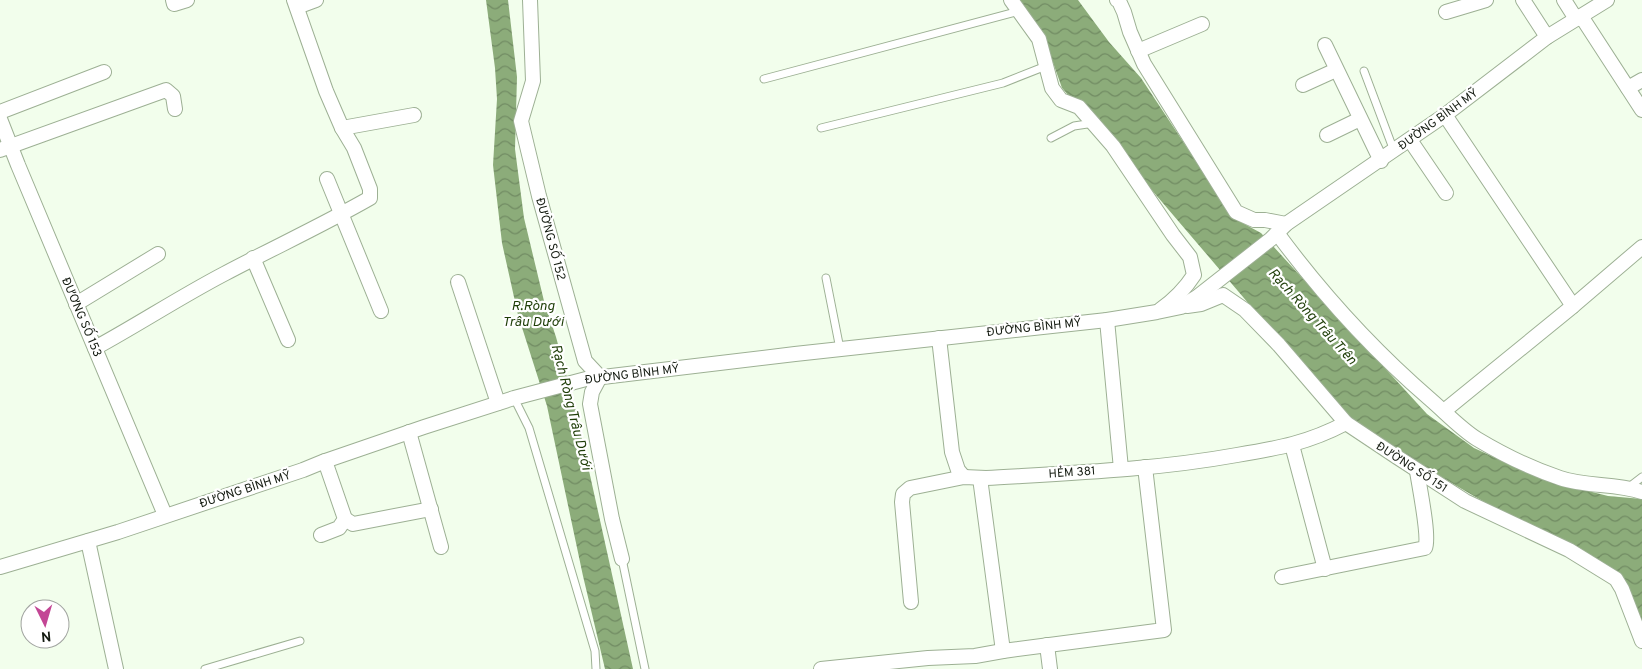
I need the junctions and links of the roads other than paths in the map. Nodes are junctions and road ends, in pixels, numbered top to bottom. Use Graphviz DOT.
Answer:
graph roads {
  1 [pos="172,0"];
  2 [pos="187,0"];
  3 [pos="316,0"];
  4 [pos="530,0"];
  5 [pos="1486,0"];
  6 [pos="1523,0"];
  7 [pos="1564,0"];
  8 [pos="1607,0"];
  9 [pos="1122,2"];
  10 [pos="296,4"];
  11 [pos="1015,5"];
  12 [pos="1446,12"];
  13 [pos="1578,18"];
  14 [pos="1202,24"];
  15 [pos="1547,37"];
  16 [pos="1325,45"];
  17 [pos="1138,51"];
  18 [pos="1046,66"];
  19 [pos="1336,70"];
  20 [pos="1364,71"];
  21 [pos="104,72"];
  22 [pos="764,80"];
  23 [pos="1642,80"];
  24 [pos="1303,85"];
  25 [pos="1628,88"];
  26 [pos="174,109"];
  27 [pos="1642,110"];
  28 [pos="0,112"];
  29 [pos="414,115"];
  30 [pos="1445,116"];
  31 [pos="0,119"];
  32 [pos="1360,119"];
  33 [pos="1094,123"];
  34 [pos="342,128"];
  35 [pos="821,128"];
  36 [pos="1327,135"];
  37 [pos="1051,138"];
  38 [pos="1410,140"];
  39 [pos="5,148"];
  40 [pos="1394,151"];
  41 [pos="1380,161"];
  42 [pos="326,179"];
  43 [pos="1446,193"];
  44 [pos="340,215"];
  45 [pos="1278,232"];
  46 [pos="1642,247"];
  47 [pos="158,254"];
  48 [pos="253,258"];
  49 [pos="826,278"];
  50 [pos="458,282"];
  51 [pos="76,304"];
  52 [pos="1573,306"];
  53 [pos="1181,307"];
  54 [pos="381,311"];
  55 [pos="1157,312"];
  56 [pos="1107,320"];
  57 [pos="938,338"];
  58 [pos="288,340"];
  59 [pos="95,348"];
  60 [pos="840,349"];
  61 [pos="593,378"];
  62 [pos="514,398"];
  63 [pos="498,403"];
  64 [pos="1444,412"];
  65 [pos="1346,422"];
  66 [pos="409,432"];
  67 [pos="1292,445"];
  68 [pos="325,461"];
  69 [pos="1145,467"];
  70 [pos="1121,469"];
  71 [pos="1417,471"];
  72 [pos="964,477"];
  73 [pos="1642,477"];
  74 [pos="980,478"];
  75 [pos="1628,488"];
  76 [pos="1642,492"];
  77 [pos="430,509"];
  78 [pos="165,515"];
  79 [pos="345,519"];
  80 [pos="321,535"];
  81 [pos="88,541"];
  82 [pos="441,547"];
  83 [pos="622,559"];
  84 [pos="0,567"];
  85 [pos="1325,569"];
  86 [pos="1282,577"];
  87 [pos="911,602"];
  88 [pos="300,641"];
  89 [pos="1642,641"];
  90 [pos="1047,645"];
  91 [pos="1003,651"];
  92 [pos="116,669"];
  93 [pos="204,669"];
  94 [pos="596,669"];
  95 [pos="645,669"];
  96 [pos="821,669"];
  97 [pos="1050,669"];
  1 -- 2 [label="street"];
  3 -- 10 [label="street"];
  4 -- 61 [label="street, ĐƯỜNG SỐ 152"];
  5 -- 12 [label="street"];
  6 -- 15 [label="street"];
  7 -- 13 [label="street"];
  8 -- 13 [label="street, ĐƯỜNG BÌNH MỸ"];
  9 -- 17 [label="street"];
  10 -- 34 [label="street"];
  11 -- 18 [label="street"];
  11 -- 22 [label="lane"];
  13 -- 15 [label="street, ĐƯỜNG BÌNH MỸ"];
  13 -- 25 [label="street"];
  14 -- 17 [label="street"];
  15 -- 30 [label="street, ĐƯỜNG BÌNH MỸ"];
  16 -- 19 [label="street"];
  17 -- 45 [label="street"];
  18 -- 33 [label="street"];
  18 -- 35 [label="lane"];
  19 -- 24 [label="street"];
  19 -- 32 [label="street"];
  20 -- 40 [label="lane"];
  21 -- 28 [label="street"];
  23 -- 25 [label="street"];
  25 -- 27 [label="street"];
  26 -- 39 [label="street"];
  29 -- 34 [label="street"];
  30 -- 38 [label="street, ĐƯỜNG BÌNH MỸ"];
  30 -- 52 [label="street"];
  31 -- 39 [label="street, ĐƯƠNG SỐ 153"];
  32 -- 36 [label="street"];
  32 -- 41 [label="street"];
  33 -- 37 [label="lane"];
  33 -- 55 [label="street"];
  34 -- 44 [label="street"];
  38 -- 40 [label="street, ĐƯỜNG BÌNH MỸ"];
  38 -- 43 [label="street"];
  39 -- 51 [label="street, ĐƯƠNG SỐ 153"];
  40 -- 41 [label="street, ĐƯỜNG BÌNH MỸ"];
  41 -- 45 [label="street, ĐƯỜNG BÌNH MỸ"];
  42 -- 44 [label="street"];
  44 -- 48 [label="street"];
  44 -- 54 [label="street"];
  45 -- 53 [label="street, ĐƯỜNG BÌNH MỸ"];
  45 -- 64 [label="street"];
  46 -- 52 [label="street"];
  47 -- 51 [label="street"];
  48 -- 58 [label="street"];
  48 -- 59 [label="street"];
  49 -- 60 [label="lane"];
  50 -- 63 [label="street"];
  51 -- 59 [label="street, ĐƯƠNG SỐ 153"];
  52 -- 64 [label="street"];
  53 -- 55 [label="street, ĐƯỜNG BÌNH MỸ"];
  53 -- 65 [label="street, ĐƯỜNG SỐ 151"];
  55 -- 56 [label="street, ĐƯỜNG BÌNH MỸ"];
  56 -- 57 [label="street, ĐƯỜNG BÌNH MỸ"];
  56 -- 70 [label="street"];
  57 -- 60 [label="street, ĐƯỜNG BÌNH MỸ"];
  57 -- 72 [label="street"];
  59 -- 78 [label="street, ĐƯƠNG SỐ 153"];
  60 -- 61 [label="street, ĐƯỜNG BÌNH MỸ"];
  61 -- 62 [label="street, ĐƯỜNG BÌNH MỸ"];
  61 -- 83 [label="street"];
  62 -- 63 [label="street, ĐƯỜNG BÌNH MỸ"];
  62 -- 94 [label="lane"];
  63 -- 66 [label="street, ĐƯỜNG BÌNH MỸ"];
  64 -- 75 [label="street"];
  65 -- 67 [label="street, HẺM 381"];
  65 -- 71 [label="street, ĐƯỜNG SỐ 151"];
  66 -- 68 [label="street, ĐƯỜNG BÌNH MỸ"];
  66 -- 77 [label="street"];
  67 -- 69 [label="street, HẺM 381"];
  67 -- 85 [label="street"];
  68 -- 78 [label="street, ĐƯỜNG BÌNH MỸ"];
  68 -- 79 [label="street"];
  69 -- 70 [label="street, HẺM 381"];
  69 -- 90 [label="street"];
  70 -- 74 [label="street, HẺM 381"];
  71 -- 85 [label="street"];
  71 -- 89 [label="street, ĐƯỜNG SỐ 151"];
  72 -- 74 [label="street, HẺM 381"];
  72 -- 87 [label="street, HẺM 381"];
  73 -- 75 [label="lane"];
  74 -- 91 [label="street"];
  75 -- 76 [label="street"];
  77 -- 79 [label="street"];
  77 -- 82 [label="street"];
  78 -- 81 [label="street, ĐƯỜNG BÌNH MỸ"];
  79 -- 80 [label="street"];
  81 -- 84 [label="street, ĐƯỜNG BÌNH MỸ"];
  81 -- 92 [label="street"];
  83 -- 95 [label="lane"];
  85 -- 86 [label="street"];
  88 -- 93 [label="lane"];
  90 -- 91 [label="street"];
  90 -- 97 [label="street"];
  91 -- 96 [label="street"];
}
